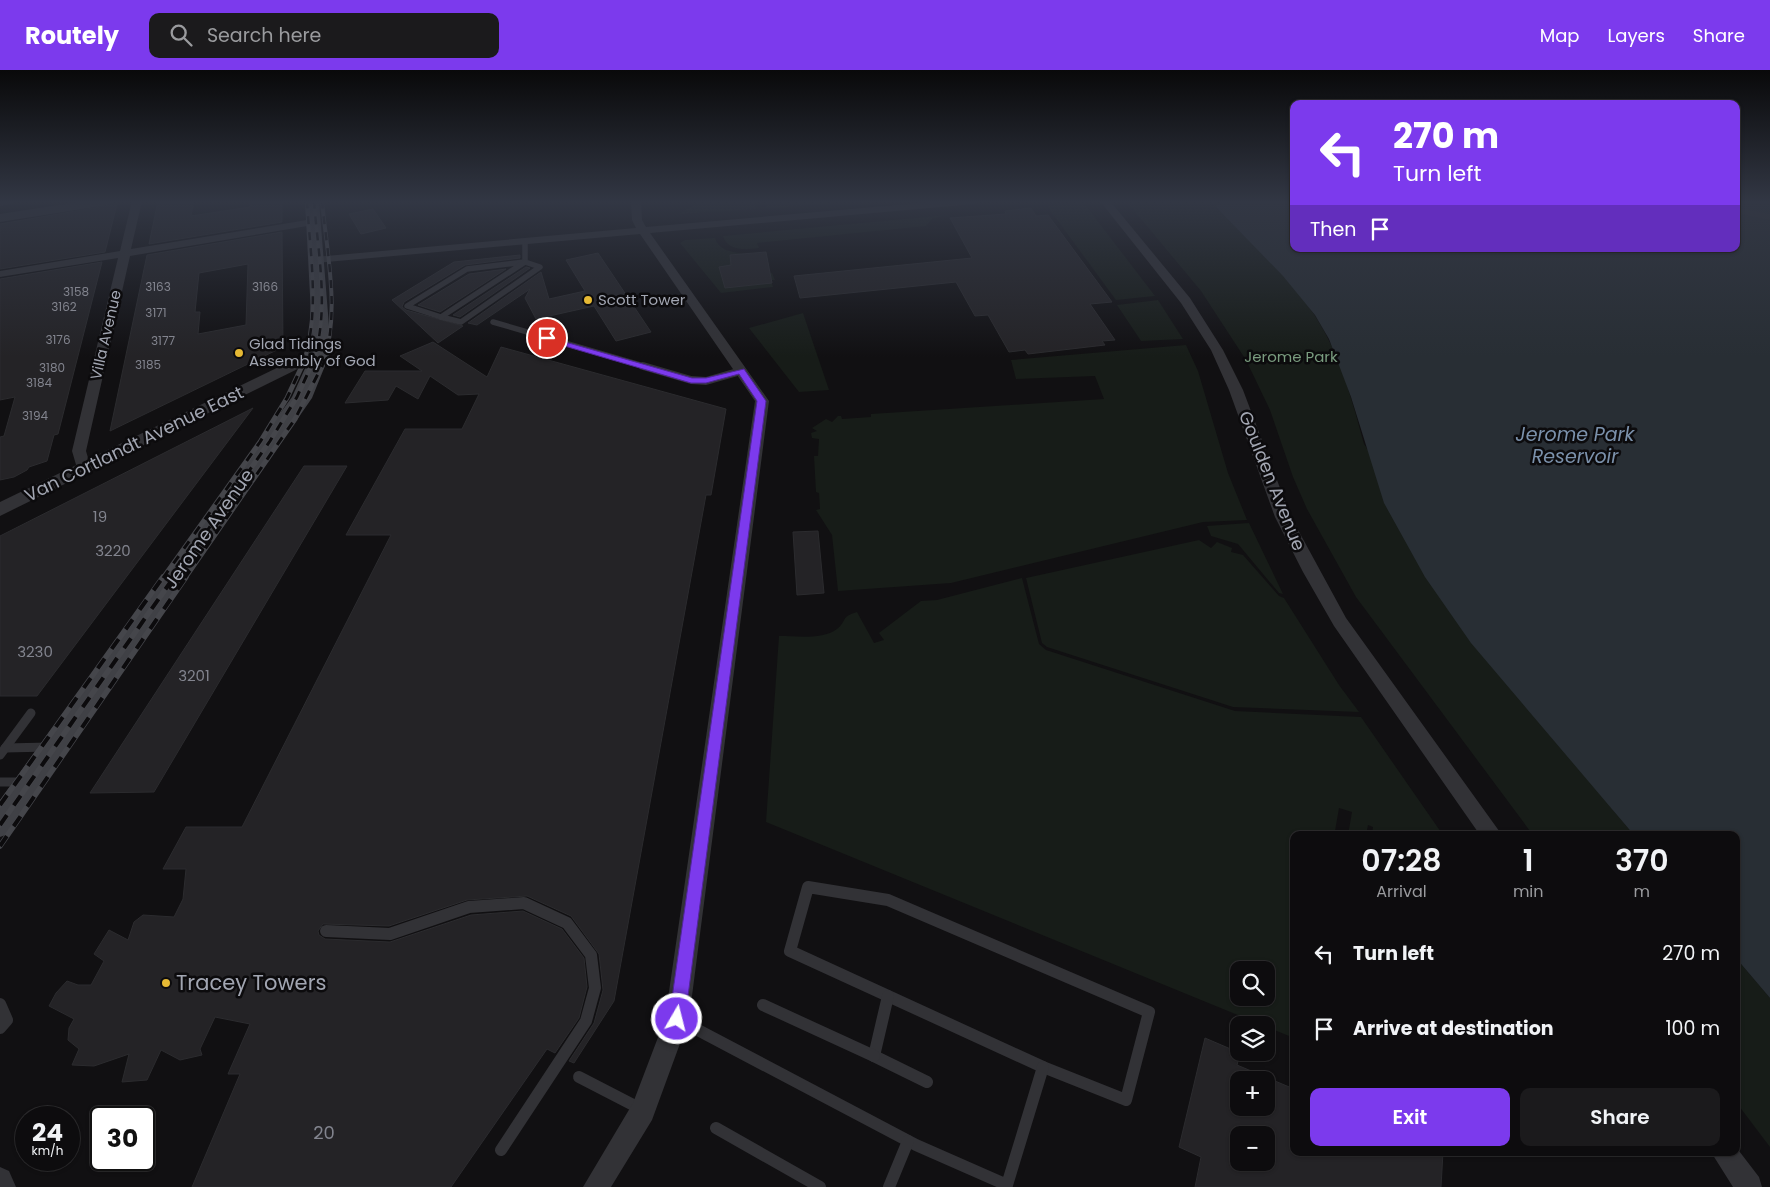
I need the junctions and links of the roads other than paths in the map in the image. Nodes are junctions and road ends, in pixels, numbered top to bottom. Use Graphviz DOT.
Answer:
graph roads {
  1 [pos="125,253"];
  2 [pos="315,253"];
  3 [pos="391,253"];
  4 [pos="525,253"];
  5 [pos="658,253"];
  6 [pos="1148,253"];
  7 [pos="315,260"];
  8 [pos="525,262"];
  9 [pos="0,274"];
  10 [pos="441,317"];
  11 [pos="493,322"];
  12 [pos="322,351"];
  13 [pos="741,371"];
  14 [pos="84,468"];
  15 [pos="0,510"];
  16 [pos="30,713"];
  17 [pos="54,747"];
  18 [pos="2,751"];
  19 [pos="0,782"];
  20 [pos="29,782"];
  21 [pos="0,824"];
  22 [pos="1489,831"];
  23 [pos="326,931"];
  24 [pos="888,996"];
  25 [pos="0,1004"];
  26 [pos="763,1005"];
  27 [pos="677,1019"];
  28 [pos="0,1028"];
  29 [pos="874,1056"];
  30 [pos="1043,1067"];
  31 [pos="578,1077"];
  32 [pos="927,1082"];
  33 [pos="643,1111"];
  34 [pos="716,1128"];
  35 [pos="908,1141"];
  36 [pos="501,1150"];
  37 [pos="1727,1156"];
  38 [pos="0,1180"];
  39 [pos="1009,1186"];
  40 [pos="3,1187"];
  41 [pos="596,1187"];
  42 [pos="820,1187"];
  43 [pos="889,1187"];
  44 [pos="1749,1187"];
  1 -- 9 [label="street"];
  1 -- 14 [label="street, Villa Avenue"];
  2 -- 7 [label="main road, Jerome Avenue"];
  3 -- 7 [label="street"];
  4 -- 8 [label="lane"];
  5 -- 13 [label="street"];
  6 -- 22 [label="street, Goulden Avenue"];
  7 -- 12 [label="main road, Jerome Avenue"];
  8 -- 10 [label="lane"];
  8 -- 10 [label="lane"];
  8 -- 10 [label="lane"];
  11 -- 13 [label="lane"];
  12 -- 14 [label="street, Van Cortlandt Avenue East"];
  12 -- 17 [label="main road, Jerome Avenue"];
  13 -- 27 [label="street"];
  14 -- 15 [label="street, Van Cortlandt Avenue East"];
  16 -- 18 [label="lane"];
  17 -- 18 [label="lane"];
  17 -- 20 [label="main road, Jerome Avenue"];
  19 -- 20 [label="lane"];
  20 -- 21 [label="main road, Jerome Avenue"];
  23 -- 36 [label="lane"];
  24 -- 29 [label="lane"];
  24 -- 30 [label="lane"];
  24 -- 30 [label="lane"];
  25 -- 28 [label="lane"];
  26 -- 29 [label="lane"];
  27 -- 33 [label="street"];
  27 -- 35 [label="lane"];
  29 -- 32 [label="lane"];
  30 -- 39 [label="lane"];
  31 -- 33 [label="lane"];
  33 -- 41 [label="street"];
  34 -- 42 [label="lane"];
  35 -- 39 [label="lane"];
  35 -- 43 [label="lane"];
  37 -- 44 [label="street"];
  38 -- 40 [label="street"];
}
